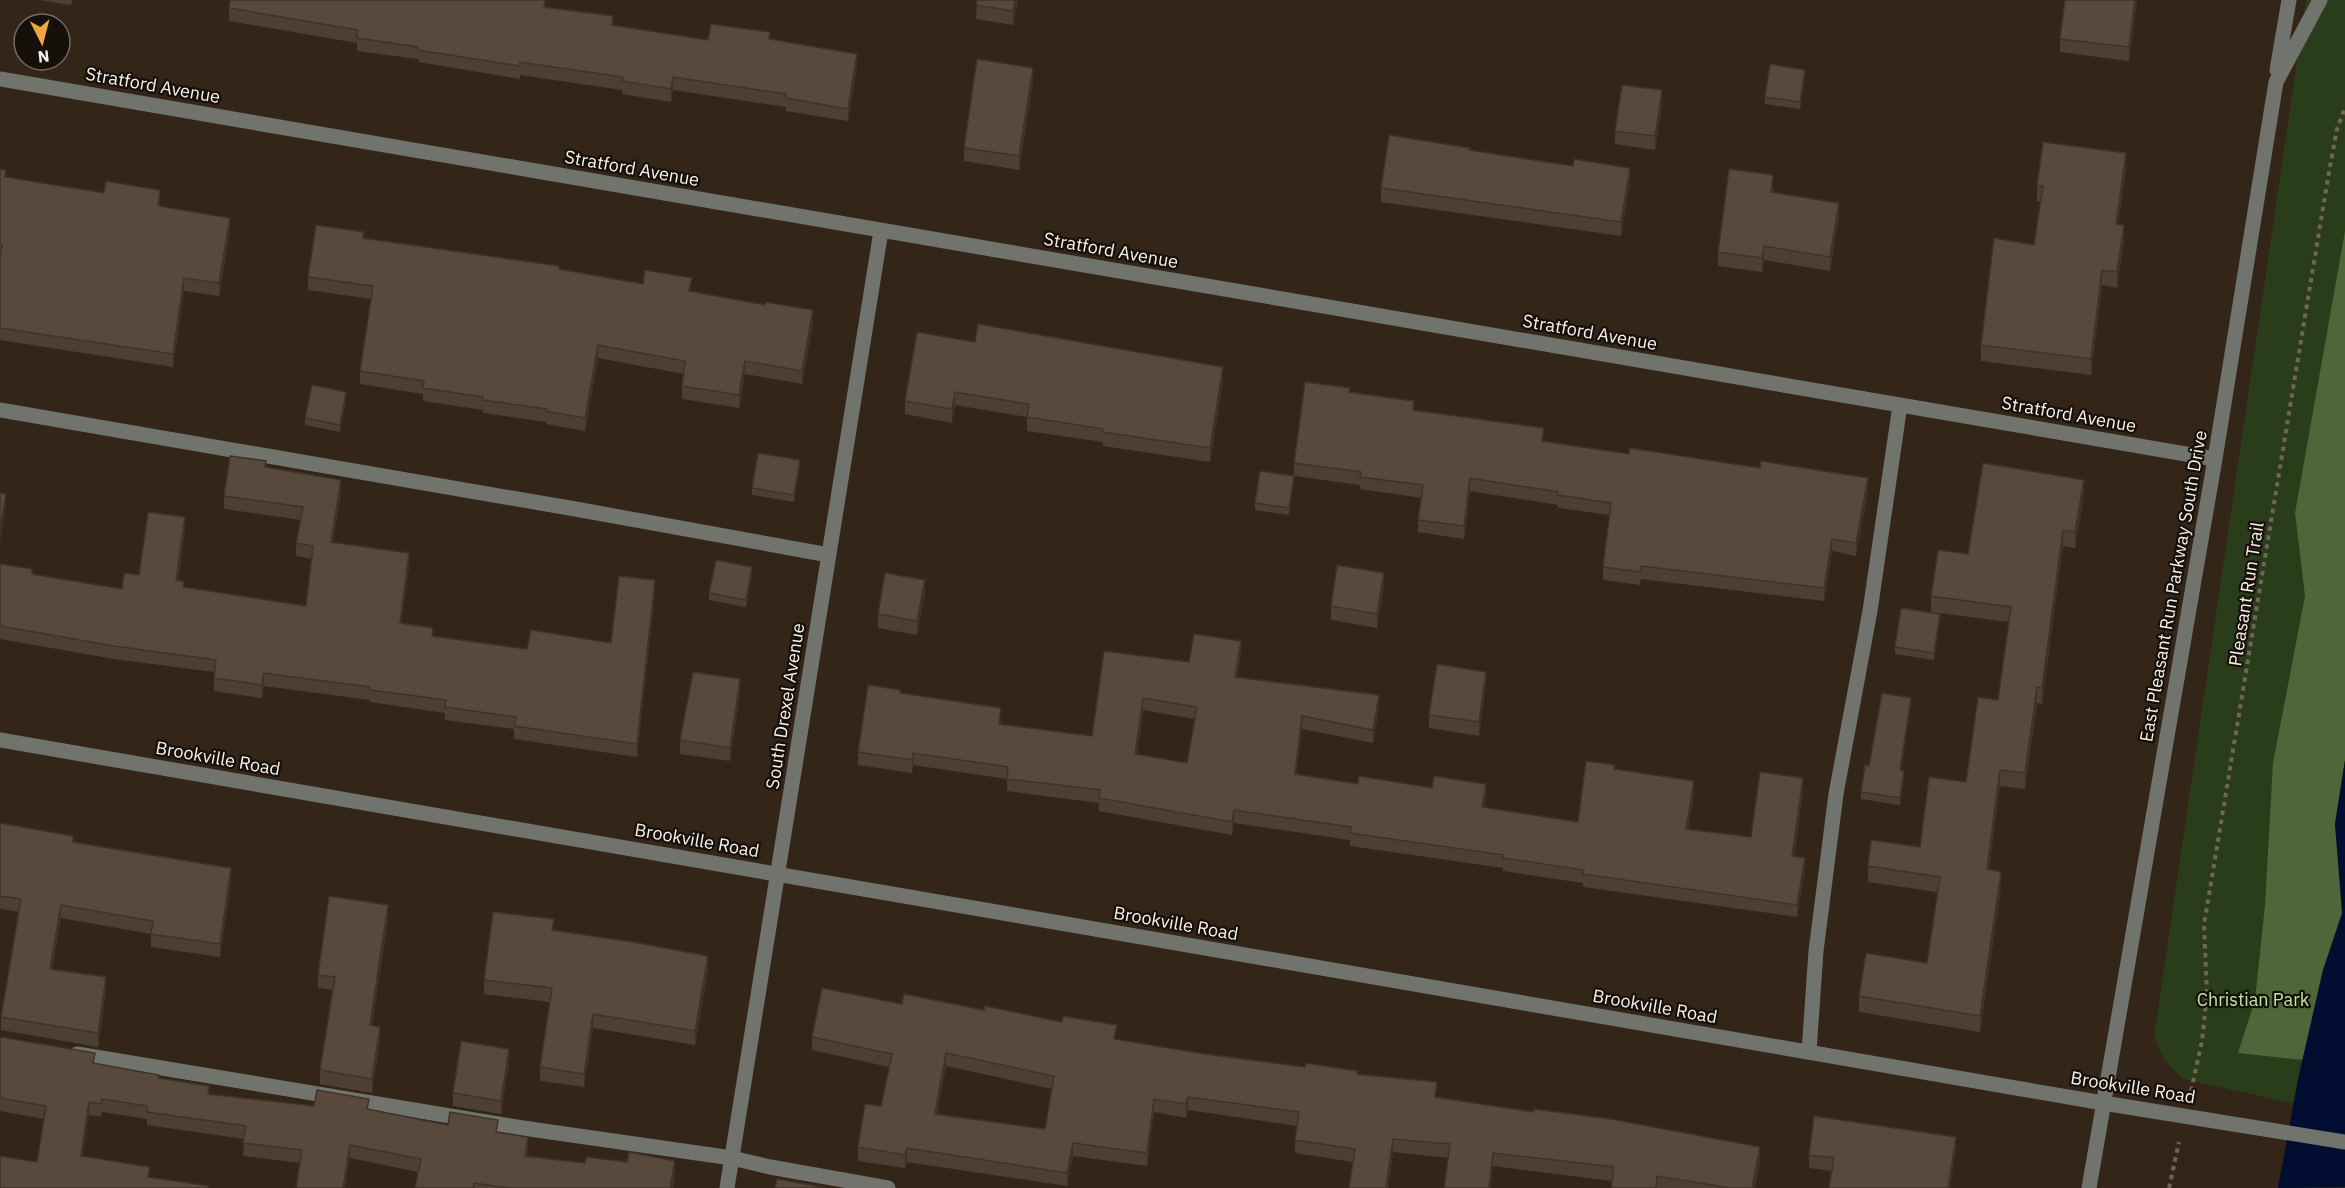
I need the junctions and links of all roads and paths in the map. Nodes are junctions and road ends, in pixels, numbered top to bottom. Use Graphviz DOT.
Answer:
graph roads {
  1 [pos="2289,0"];
  2 [pos="2320,0"];
  3 [pos="0,78"];
  4 [pos="2276,82"];
  5 [pos="2345,108"];
  6 [pos="881,231"];
  7 [pos="1900,405"];
  8 [pos="0,410"];
  9 [pos="2215,459"];
  10 [pos="829,555"];
  11 [pos="0,740"];
  12 [pos="778,874"];
  13 [pos="57,1050"];
  14 [pos="1809,1052"];
  15 [pos="2193,1086"];
  16 [pos="2103,1103"];
  17 [pos="2184,1115"];
  18 [pos="2345,1142"];
  19 [pos="732,1158"];
  20 [pos="727,1188"];
  21 [pos="888,1188"];
  22 [pos="2089,1188"];
  23 [pos="2169,1188"];
  1 -- 4 [label="street"];
  2 -- 4 [label="street, East Pleasant Run Parkway South Drive"];
  3 -- 6 [label="street, Stratford Avenue"];
  4 -- 9 [label="street, East Pleasant Run Parkway South Drive"];
  5 -- 15 [label="path, Pleasant Run Trail"];
  6 -- 7 [label="street, Stratford Avenue"];
  6 -- 10 [label="street, South Drexel Avenue"];
  7 -- 9 [label="street, Stratford Avenue"];
  7 -- 14 [label="street"];
  8 -- 10 [label="street"];
  9 -- 16 [label="street, East Pleasant Run Parkway South Drive"];
  10 -- 12 [label="street, South Drexel Avenue"];
  11 -- 12 [label="street, Brookville Road"];
  12 -- 14 [label="street, Brookville Road"];
  12 -- 19 [label="street, South Drexel Avenue"];
  13 -- 19 [label="street"];
  14 -- 16 [label="street, Brookville Road"];
  16 -- 17 [label="street, Brookville Road"];
  16 -- 22 [label="street, East Pleasant Run Parkway South Drive"];
  17 -- 18 [label="street, Brookville Road"];
  17 -- 23 [label="path"];
  19 -- 20 [label="street, South Drexel Avenue"];
  19 -- 21 [label="street"];
}
